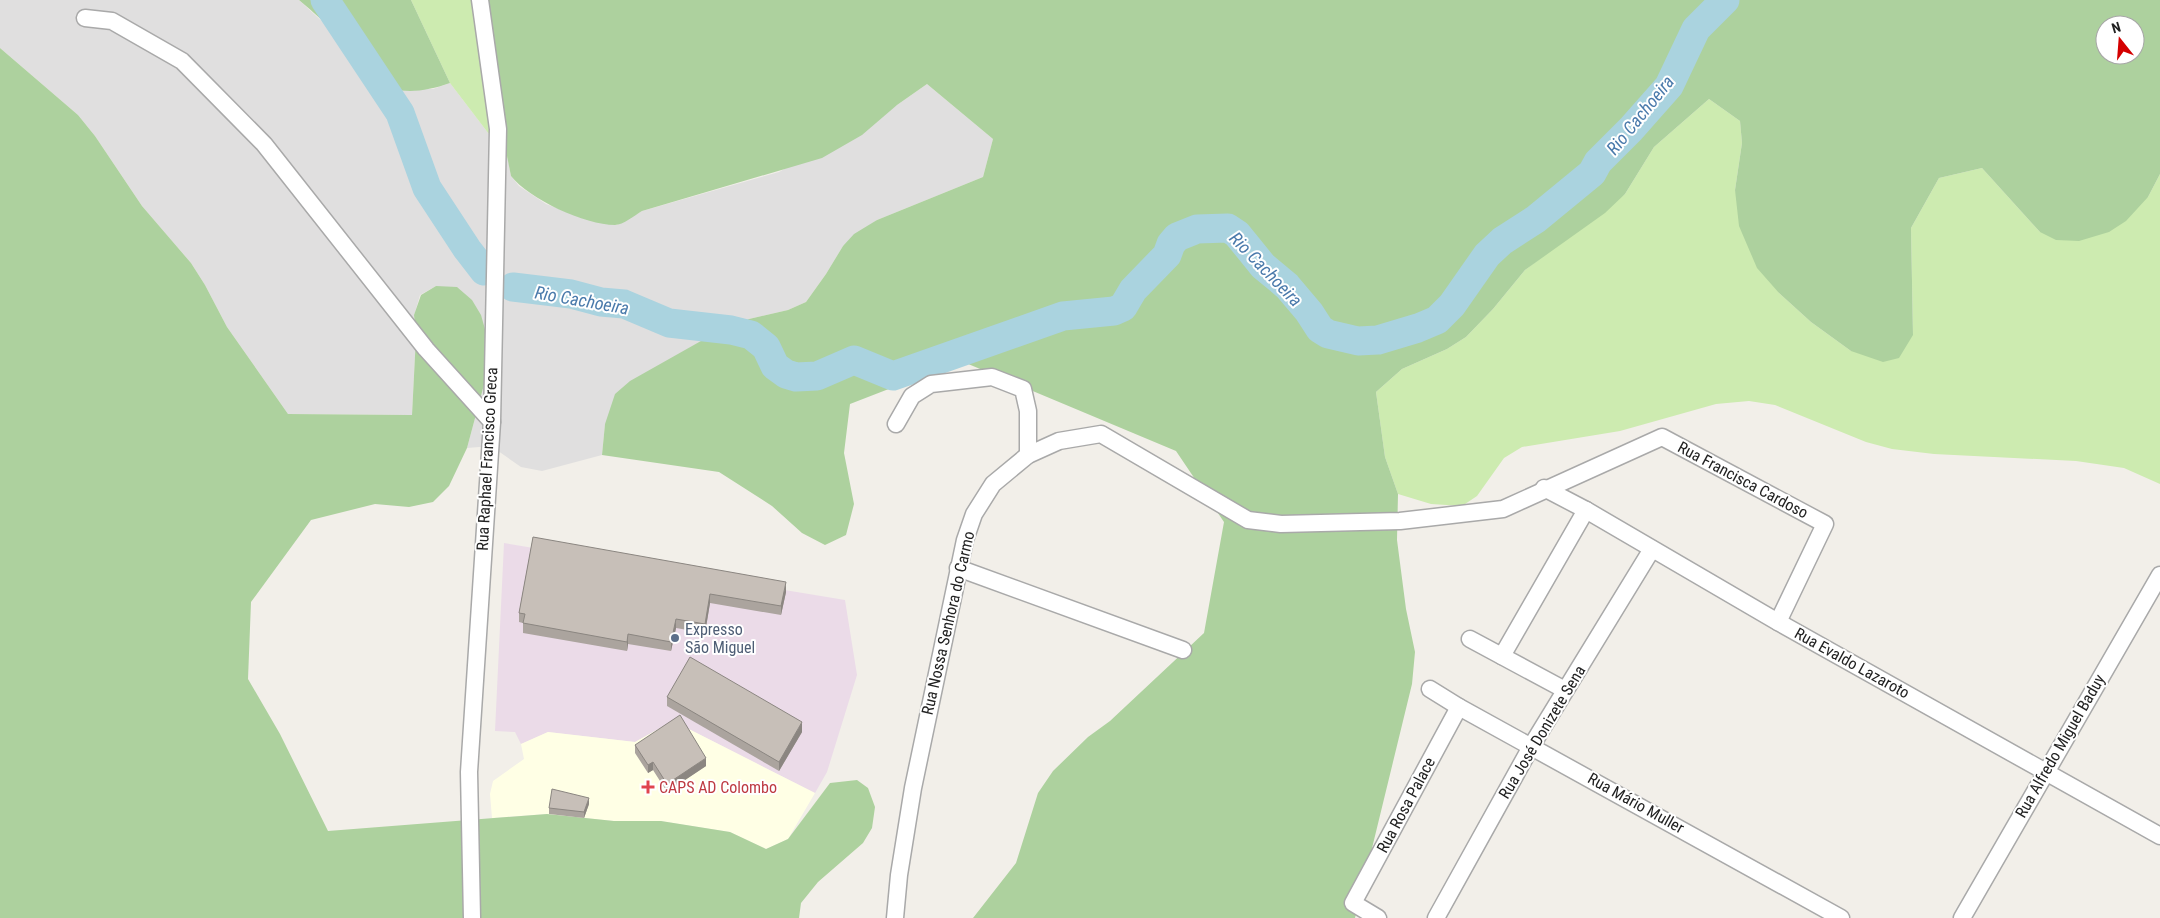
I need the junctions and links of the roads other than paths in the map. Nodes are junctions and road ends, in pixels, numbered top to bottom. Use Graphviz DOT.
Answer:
graph roads {
  1 [pos="480,0"];
  2 [pos="85,18"];
  3 [pos="492,422"];
  4 [pos="896,424"];
  5 [pos="1662,437"];
  6 [pos="1028,455"];
  7 [pos="1544,488"];
  8 [pos="1586,510"];
  9 [pos="1652,549"];
  10 [pos="958,568"];
  11 [pos="2160,575"];
  12 [pos="1778,622"];
  13 [pos="1470,639"];
  14 [pos="1183,650"];
  15 [pos="1502,656"];
  16 [pos="1430,689"];
  17 [pos="1565,690"];
  18 [pos="1459,707"];
  19 [pos="1532,745"];
  20 [pos="2046,770"];
  21 [pos="2160,836"];
  22 [pos="472,918"];
  23 [pos="895,918"];
  24 [pos="1378,918"];
  25 [pos="1436,918"];
  26 [pos="1842,918"];
  27 [pos="1962,918"];
  1 -- 3 [label="street, Rua Raphael Francisco Greca"];
  2 -- 3 [label="street"];
  3 -- 22 [label="street, Rua Raphael Francisco Greca"];
  4 -- 6 [label="street"];
  5 -- 7 [label="street, Rua Nossa Senhora do Carmo"];
  5 -- 12 [label="street, Rua Francisca Cardoso"];
  6 -- 7 [label="street, Rua Nossa Senhora do Carmo"];
  6 -- 10 [label="street, Rua Nossa Senhora do Carmo"];
  7 -- 8 [label="street, Rua Evaldo Lazaroto"];
  8 -- 9 [label="street, Rua Evaldo Lazaroto"];
  8 -- 15 [label="street"];
  9 -- 12 [label="street, Rua Evaldo Lazaroto"];
  9 -- 17 [label="street, Rua José Donizete Sena"];
  10 -- 14 [label="street"];
  10 -- 23 [label="street, Rua Nossa Senhora do Carmo"];
  11 -- 20 [label="street, Rua Alfredo Miguel Baduy"];
  12 -- 20 [label="street, Rua Evaldo Lazaroto"];
  13 -- 15 [label="street"];
  15 -- 17 [label="street"];
  16 -- 18 [label="street, Rua Mário Muller"];
  17 -- 19 [label="street, Rua José Donizete Sena"];
  18 -- 19 [label="street, Rua Mário Muller"];
  18 -- 24 [label="street, Rua Rosa Palace"];
  19 -- 25 [label="street, Rua José Donizete Sena"];
  19 -- 26 [label="street, Rua Mário Muller"];
  20 -- 21 [label="street, Rua Evaldo Lazaroto"];
  20 -- 27 [label="street, Rua Alfredo Miguel Baduy"];
}
